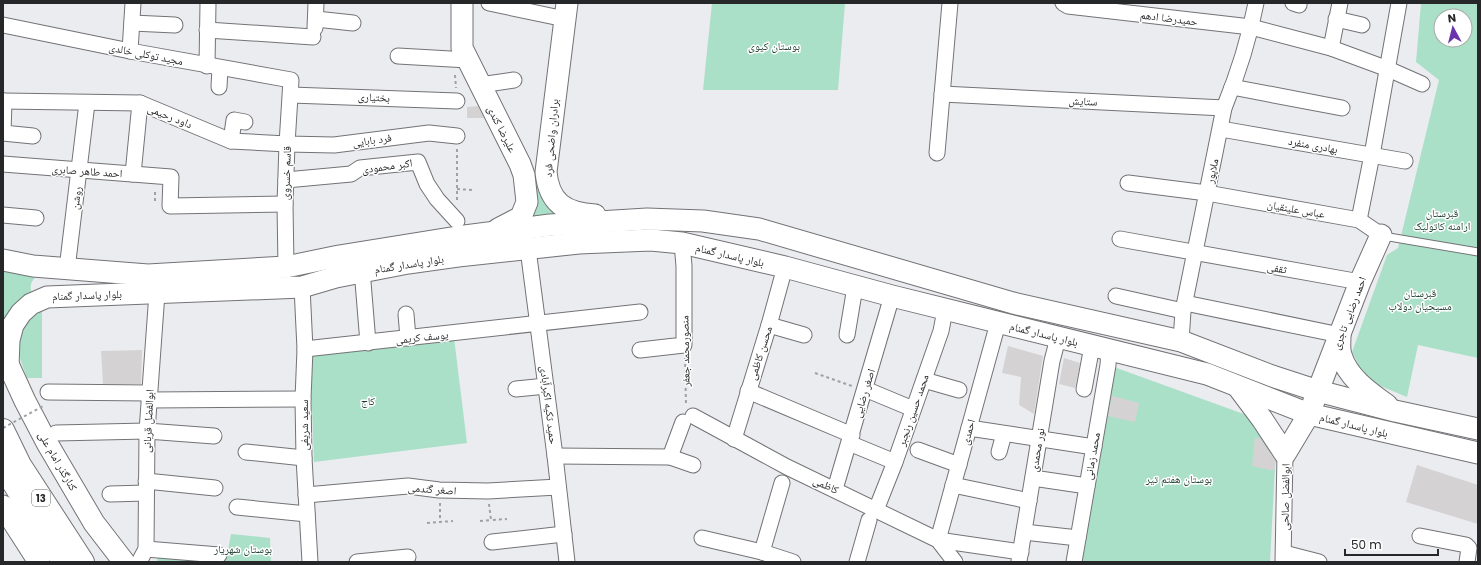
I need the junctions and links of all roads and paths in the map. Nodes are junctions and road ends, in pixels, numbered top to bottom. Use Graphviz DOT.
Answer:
graph roads {
  1 [pos="133,3"];
  2 [pos="208,3"];
  3 [pos="316,3"];
  4 [pos="462,3"];
  5 [pos="489,3"];
  6 [pos="947,3"];
  7 [pos="1063,3"];
  8 [pos="1256,3"];
  9 [pos="1340,3"];
  10 [pos="1399,3"];
  11 [pos="566,11"];
  12 [pos="316,19"];
  13 [pos="1336,19"];
  14 [pos="132,23"];
  15 [pos="353,23"];
  16 [pos="3,25"];
  17 [pos="175,25"];
  18 [pos="1362,25"];
  19 [pos="1251,27"];
  20 [pos="207,30"];
  21 [pos="1331,48"];
  22 [pos="130,51"];
  23 [pos="398,56"];
  24 [pos="213,67"];
  25 [pos="462,68"];
  26 [pos="1388,69"];
  27 [pos="290,80"];
  28 [pos="514,80"];
  29 [pos="480,84"];
  30 [pos="1422,84"];
  31 [pos="219,87"];
  32 [pos="1232,87"];
  33 [pos="942,94"];
  34 [pos="291,95"];
  35 [pos="3,101"];
  36 [pos="457,101"];
  37 [pos="87,103"];
  38 [pos="140,103"];
  39 [pos="1224,108"];
  40 [pos="1342,108"];
  41 [pos="246,122"];
  42 [pos="1220,129"];
  43 [pos="3,133"];
  44 [pos="33,136"];
  45 [pos="457,136"];
  46 [pos="231,141"];
  47 [pos="287,144"];
  48 [pos="937,153"];
  49 [pos="1372,155"];
  50 [pos="547,157"];
  51 [pos="1405,161"];
  52 [pos="3,164"];
  53 [pos="520,164"];
  54 [pos="79,170"];
  55 [pos="134,174"];
  56 [pos="286,180"];
  57 [pos="1128,183"];
  58 [pos="457,189"];
  59 [pos="472,190"];
  60 [pos="1207,193"];
  61 [pos="285,204"];
  62 [pos="3,215"];
  63 [pos="36,218"];
  64 [pos="647,219"];
  65 [pos="1359,220"];
  66 [pos="457,221"];
  67 [pos="484,234"];
  68 [pos="1381,235"];
  69 [pos="1120,239"];
  70 [pos="682,243"];
  71 [pos="528,249"];
  72 [pos="1478,252"];
  73 [pos="1195,253"];
  74 [pos="3,260"];
  75 [pos="286,267"];
  76 [pos="785,267"];
  77 [pos="58,269"];
  78 [pos="363,282"];
  79 [pos="1360,282"];
  80 [pos="302,287"];
  81 [pos="855,287"];
  82 [pos="157,293"];
  83 [pos="892,296"];
  84 [pos="1116,296"];
  85 [pos="46,297"];
  86 [pos="1184,307"];
  87 [pos="945,310"];
  88 [pos="640,312"];
  89 [pos="406,314"];
  90 [pos="998,323"];
  91 [pos="538,324"];
  92 [pos="769,325"];
  93 [pos="804,335"];
  94 [pos="847,335"];
  95 [pos="1340,335"];
  96 [pos="408,338"];
  97 [pos="1058,338"];
  98 [pos="1181,341"];
  99 [pos="368,343"];
  100 [pos="684,344"];
  101 [pos="1100,348"];
  102 [pos="305,350"];
  103 [pos="640,350"];
  104 [pos="6,359"];
  105 [pos="815,373"];
  106 [pos="1272,376"];
  107 [pos="924,380"];
  108 [pos="546,386"];
  109 [pos="1237,386"];
  110 [pos="516,389"];
  111 [pos="1084,389"];
  112 [pos="865,390"];
  113 [pos="959,390"];
  114 [pos="748,391"];
  115 [pos="1318,391"];
  116 [pos="149,397"];
  117 [pos="1263,397"];
  118 [pos="46,399"];
  119 [pos="304,399"];
  120 [pos="914,409"];
  121 [pos="1395,411"];
  122 [pos="1308,414"];
  123 [pos="688,419"];
  124 [pos="969,428"];
  125 [pos="3,429"];
  126 [pos="1478,429"];
  127 [pos="147,431"];
  128 [pos="56,433"];
  129 [pos="1004,434"];
  130 [pos="214,436"];
  131 [pos="1403,437"];
  132 [pos="734,439"];
  133 [pos="850,439"];
  134 [pos="1039,440"];
  135 [pos="1094,447"];
  136 [pos="918,450"];
  137 [pos="246,452"];
  138 [pos="999,452"];
  139 [pos="1478,453"];
  140 [pos="1285,454"];
  141 [pos="555,456"];
  142 [pos="670,457"];
  143 [pos="304,458"];
  144 [pos="895,462"];
  145 [pos="5,463"];
  146 [pos="693,465"];
  147 [pos="959,465"];
  148 [pos="1033,478"];
  149 [pos="782,483"];
  150 [pos="953,485"];
  151 [pos="1087,486"];
  152 [pos="146,487"];
  153 [pos="558,487"];
  154 [pos="215,488"];
  155 [pos="836,489"];
  156 [pos="439,490"];
  157 [pos="488,491"];
  158 [pos="110,494"];
  159 [pos="306,495"];
  160 [pos="1029,500"];
  161 [pos="3,506"];
  162 [pos="237,506"];
  163 [pos="307,514"];
  164 [pos="873,515"];
  165 [pos="507,519"];
  166 [pos="491,520"];
  167 [pos="453,521"];
  168 [pos="480,521"];
  169 [pos="440,522"];
  170 [pos="428,523"];
  171 [pos="1024,532"];
  172 [pos="564,534"];
  173 [pos="1420,536"];
  174 [pos="702,538"];
  175 [pos="1078,538"];
  176 [pos="938,540"];
  177 [pos="492,542"];
  178 [pos="762,552"];
  179 [pos="219,555"];
  180 [pos="142,556"];
  181 [pos="408,557"];
  182 [pos="1020,557"];
  183 [pos="1283,557"];
  184 [pos="39,562"];
  185 [pos="64,562"];
  186 [pos="68,562"];
  187 [pos="83,562"];
  188 [pos="124,562"];
  189 [pos="310,562"];
  190 [pos="357,562"];
  191 [pos="567,562"];
  192 [pos="793,562"];
  193 [pos="857,562"];
  194 [pos="954,562"];
  195 [pos="1074,562"];
  196 [pos="1319,562"];
  197 [pos="1467,562"];
  1 -- 14 [label="street"];
  2 -- 20 [label="street"];
  3 -- 12 [label="street"];
  4 -- 25 [label="main road, علیرضا کندی"];
  5 -- 11 [label="street"];
  6 -- 33 [label="street"];
  7 -- 19 [label="street, حمیدرضا ادهم"];
  8 -- 19 [label="street, ملاپور"];
  9 -- 13 [label="street"];
  10 -- 26 [label="street"];
  11 -- 50 [label="main road, برادران واضحی فرد"];
  12 -- 15 [label="street"];
  12 -- 20 [label="street"];
  13 -- 18 [label="street"];
  13 -- 21 [label="street"];
  14 -- 17 [label="street"];
  14 -- 22 [label="street"];
  16 -- 22 [label="street, مجید توکلی خالدی"];
  19 -- 21 [label="street, حمیدرضا ادهم"];
  19 -- 32 [label="street, ملاپور"];
  20 -- 24 [label="street"];
  21 -- 26 [label="street, حمیدرضا ادهم"];
  22 -- 24 [label="street, مجید توکلی خالدی"];
  23 -- 25 [label="street"];
  24 -- 27 [label="street, مجید توکلی خالدی"];
  24 -- 31 [label="street"];
  25 -- 29 [label="main road, علیرضا کندی"];
  25 -- 36 [label="path"];
  26 -- 30 [label="street, حمیدرضا ادهم"];
  26 -- 49 [label="street"];
  27 -- 34 [label="street, قاسم خسروی"];
  28 -- 29 [label="street"];
  29 -- 53 [label="main road, علیرضا کندی"];
  32 -- 39 [label="street, ملاپور"];
  32 -- 40 [label="street"];
  33 -- 39 [label="street, ستایش"];
  33 -- 48 [label="street"];
  34 -- 36 [label="street, بختیاری"];
  34 -- 47 [label="street, قاسم خسروی"];
  35 -- 37 [label="street, داود رحیمی"];
  35 -- 43 [label="street"];
  37 -- 38 [label="street, داود رحیمی"];
  37 -- 54 [label="street, روشن"];
  38 -- 46 [label="street, داود رحیمی"];
  38 -- 55 [label="street"];
  39 -- 42 [label="street, ملاپور"];
  41 -- 46 [label="street"];
  42 -- 49 [label="street, بهادری منفرد"];
  42 -- 60 [label="street, ملاپور"];
  43 -- 44 [label="street"];
  45 -- 47 [label="street, فرد بابایی"];
  45 -- 58 [label="path"];
  46 -- 47 [label="street, داود رحیمی"];
  47 -- 56 [label="street, قاسم خسروی"];
  49 -- 51 [label="street, بهادری منفرد"];
  49 -- 65 [label="street"];
  50 -- 53 [label="main road"];
  50 -- 64 [label="main road, برادران واضحی فرد"];
  52 -- 54 [label="street, احمد طاهر صابری"];
  53 -- 67 [label="main road, علیرضا کندی"];
  54 -- 55 [label="street, احمد طاهر صابری"];
  54 -- 77 [label="street, روشن"];
  55 -- 61 [label="street, احمد طاهر صابری"];
  56 -- 61 [label="street, قاسم خسروی"];
  56 -- 66 [label="street, اکبر محمودی"];
  57 -- 60 [label="street, عباس علینقیان"];
  58 -- 59 [label="path"];
  58 -- 66 [label="path"];
  60 -- 65 [label="street, عباس علینقیان"];
  60 -- 73 [label="street, ملاپور"];
  61 -- 75 [label="street, قاسم خسروی"];
  62 -- 63 [label="street"];
  64 -- 67 [label="main road, بلوار پاسدار گمنام"];
  64 -- 98 [label="main road, بلوار پاسدار گمنام"];
  65 -- 68 [label="street, عباس علینقیان"];
  67 -- 75 [label="main road, بلوار پاسدار گمنام"];
  68 -- 72 [label="lane"];
  68 -- 79 [label="main road, احمد رضایی تاجری"];
  69 -- 73 [label="street, ثقفی"];
  70 -- 71 [label="main road, بلوار پاسدار گمنام"];
  70 -- 76 [label="main road, بلوار پاسدار گمنام"];
  70 -- 100 [label="street, منصورمحمد جعفر"];
  71 -- 80 [label="main road, بلوار پاسدار گمنام"];
  71 -- 91 [label="street, حمید تکیه اکبرآبادی"];
  73 -- 79 [label="street, ثقفی"];
  73 -- 86 [label="street, ملاپور"];
  74 -- 77 [label="main road, بلوار پاسدار گمنام"];
  75 -- 77 [label="main road, بلوار پاسدار گمنام"];
  76 -- 81 [label="main road, بلوار پاسدار گمنام"];
  76 -- 92 [label="street, محسن کاظمی"];
  77 -- 85 [label="main road"];
  78 -- 99 [label="street"];
  79 -- 95 [label="main road, احمد رضایی تاجری"];
  80 -- 82 [label="main road, بلوار پاسدار گمنام"];
  80 -- 102 [label="street, سعید شریفی"];
  81 -- 83 [label="main road, بلوار پاسدار گمنام"];
  81 -- 94 [label="street"];
  82 -- 85 [label="main road, بلوار پاسدار گمنام"];
  82 -- 116 [label="street, ابوالفضل قربانی"];
  83 -- 87 [label="main road, بلوار پاسدار گمنام"];
  83 -- 112 [label="street, اصغر رضایی"];
  84 -- 86 [label="street"];
  85 -- 104 [label="main road, بلوار پاسدار گمنام"];
  86 -- 95 [label="street"];
  86 -- 98 [label="street, ملاپور"];
  87 -- 90 [label="main road, بلوار پاسدار گمنام"];
  87 -- 107 [label="street, محمد حسین رنجبر"];
  88 -- 91 [label="street, یوسف کریمی"];
  89 -- 96 [label="street"];
  90 -- 97 [label="main road, بلوار پاسدار گمنام"];
  90 -- 124 [label="street, احمدی"];
  91 -- 96 [label="street, یوسف کریمی"];
  91 -- 108 [label="street, حمید تکیه اکبرآبادی"];
  92 -- 93 [label="street"];
  92 -- 114 [label="street, محسن کاظمی"];
  95 -- 115 [label="main road, احمد رضایی تاجری"];
  95 -- 121 [label="main road"];
  96 -- 99 [label="street, یوسف کریمی"];
  97 -- 101 [label="main road, بلوار پاسدار گمنام"];
  97 -- 134 [label="street, نور محمدی"];
  98 -- 106 [label="main road, بلوار پاسدار گمنام"];
  99 -- 102 [label="street, یوسف کریمی"];
  100 -- 103 [label="street"];
  100 -- 123 [label="path, منصورمحمد جعفر"];
  101 -- 109 [label="main road, بلوار پاسدار گمنام"];
  101 -- 111 [label="street"];
  101 -- 135 [label="street, محمد زمانی"];
  102 -- 119 [label="street, سعید شریفی"];
  104 -- 188 [label="main road, کنارگذر امام علی"];
  105 -- 112 [label="path"];
  106 -- 115 [label="main road, بلوار پاسدار گمنام"];
  106 -- 117 [label="main road"];
  107 -- 113 [label="street"];
  107 -- 120 [label="street, محمد حسین رنجبر"];
  108 -- 110 [label="street"];
  108 -- 141 [label="street, حمید تکیه اکبرآبادی"];
  109 -- 117 [label="main road, بلوار پاسدار گمنام"];
  109 -- 140 [label="main road"];
  112 -- 120 [label="street"];
  112 -- 133 [label="street, اصغر رضایی"];
  114 -- 132 [label="street, محسن کاظمی"];
  114 -- 133 [label="street"];
  115 -- 121 [label="main road, بلوار پاسدار گمنام"];
  115 -- 122 [label="main road, احمد رضایی تاجری"];
  116 -- 118 [label="street"];
  116 -- 119 [label="street"];
  116 -- 127 [label="street, ابوالفضل قربانی"];
  117 -- 122 [label="main road, بلوار پاسدار گمنام"];
  118 -- 125 [label="path, bridge"];
  119 -- 143 [label="street, سعید شریفی"];
  120 -- 144 [label="street, محمد حسین رنجبر"];
  121 -- 126 [label="main road, بلوار پاسدار گمنام"];
  121 -- 131 [label="main road"];
  122 -- 131 [label="main road, بلوار پاسدار گمنام"];
  122 -- 140 [label="main road, ابوالفضل صالحی"];
  123 -- 132 [label="street, کاظمی"];
  123 -- 142 [label="street"];
  124 -- 129 [label="street"];
  124 -- 147 [label="street, احمدی"];
  125 -- 187 [label="highway, 13"];
  127 -- 128 [label="street"];
  127 -- 130 [label="street"];
  127 -- 152 [label="street, ابوالفضل قربانی"];
  129 -- 134 [label="street"];
  129 -- 138 [label="street"];
  131 -- 139 [label="main road, بلوار پاسدار گمنام"];
  132 -- 155 [label="street, کاظمی"];
  133 -- 144 [label="street"];
  133 -- 155 [label="street, اصغر رضایی"];
  134 -- 135 [label="street"];
  134 -- 148 [label="street, نور محمدی"];
  135 -- 151 [label="street, محمد زمانی"];
  136 -- 147 [label="street"];
  137 -- 143 [label="street"];
  140 -- 183 [label="street, ابوالفضل صالحی"];
  141 -- 142 [label="street"];
  141 -- 153 [label="street, حمید تکیه اکبرآبادی"];
  142 -- 146 [label="street"];
  143 -- 159 [label="street, سعید شریفی"];
  144 -- 164 [label="street, محمد حسین رنجبر"];
  145 -- 185 [label="highway, 13"];
  145 -- 186 [label="lane"];
  147 -- 150 [label="street, احمدی"];
  148 -- 151 [label="street"];
  148 -- 160 [label="street, نور محمدی"];
  149 -- 178 [label="street"];
  150 -- 160 [label="street"];
  150 -- 176 [label="street, احمدی"];
  151 -- 175 [label="street, محمد زمانی"];
  152 -- 154 [label="street"];
  152 -- 158 [label="street"];
  152 -- 180 [label="street, ابوالفضل قربانی"];
  153 -- 157 [label="street, اصغر گندمی"];
  153 -- 172 [label="street, حمید تکیه اکبرآبادی"];
  155 -- 164 [label="street, کاظمی"];
  156 -- 157 [label="street, اصغر گندمی"];
  156 -- 159 [label="street, اصغر گندمی"];
  156 -- 169 [label="path"];
  157 -- 166 [label="path"];
  159 -- 163 [label="street, سعید شریفی"];
  160 -- 171 [label="street, نور محمدی"];
  161 -- 184 [label="main road"];
  162 -- 163 [label="street"];
  163 -- 189 [label="street, سعید شریفی"];
  164 -- 176 [label="street, کاظمی"];
  164 -- 193 [label="street, محمد حسین رنجبر"];
  165 -- 166 [label="path"];
  166 -- 168 [label="path"];
  167 -- 169 [label="path"];
  169 -- 170 [label="path"];
  171 -- 175 [label="street"];
  171 -- 182 [label="street, نور محمدی"];
  172 -- 177 [label="street"];
  172 -- 191 [label="street, حمید تکیه اکبرآبادی"];
  173 -- 197 [label="street"];
  174 -- 178 [label="street"];
  175 -- 195 [label="street, محمد زمانی"];
  176 -- 182 [label="street"];
  176 -- 194 [label="street, کاظمی"];
  178 -- 192 [label="street"];
  179 -- 180 [label="street"];
  181 -- 190 [label="street"];
  183 -- 196 [label="street"];
}
